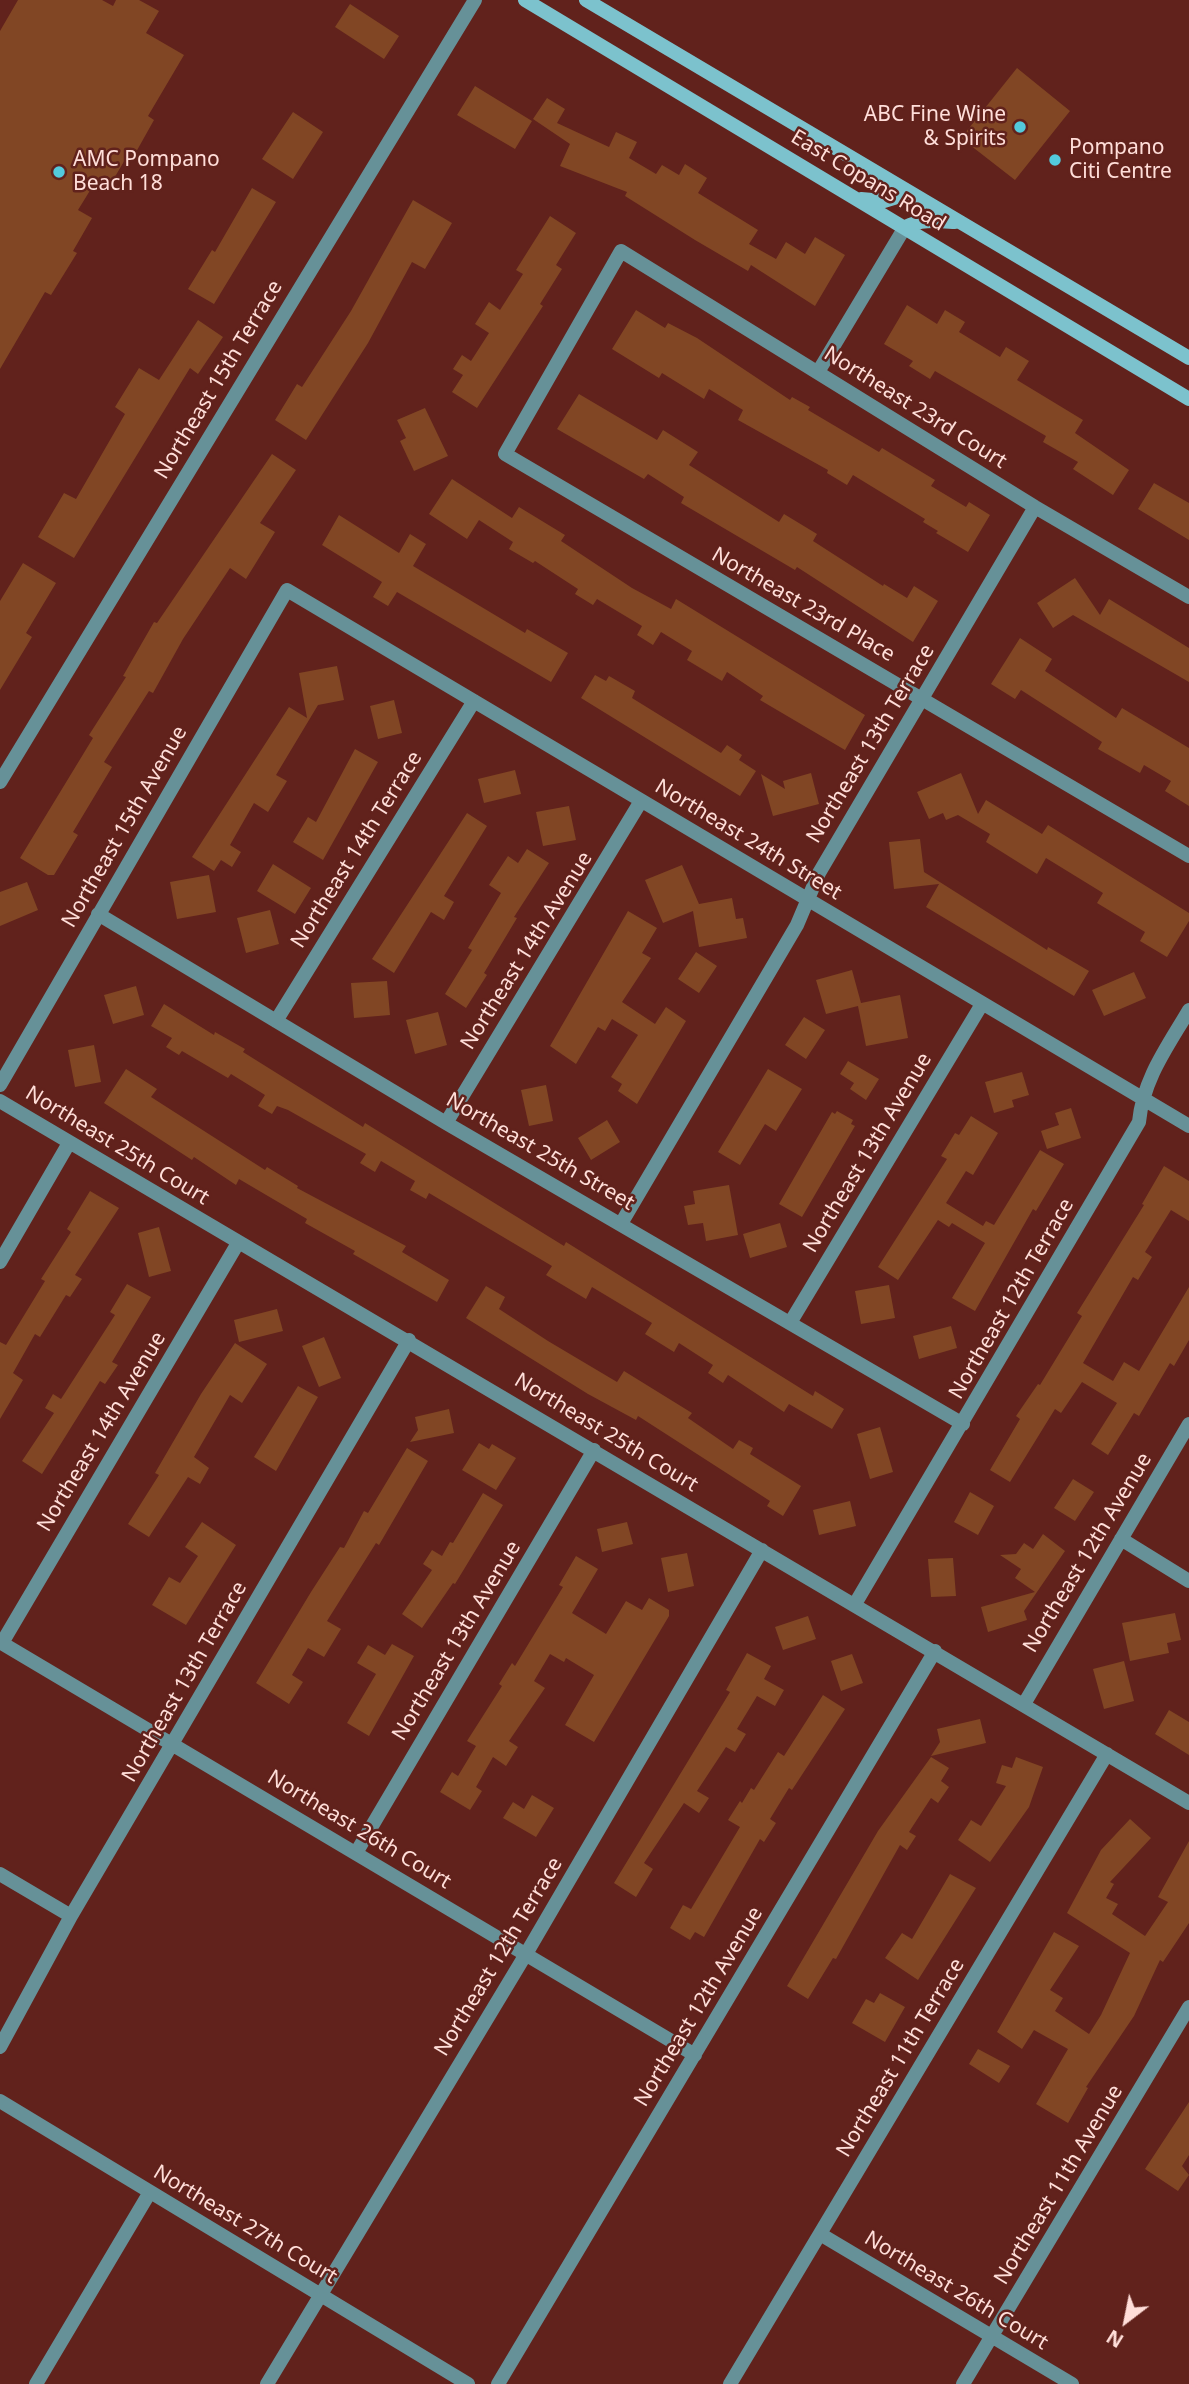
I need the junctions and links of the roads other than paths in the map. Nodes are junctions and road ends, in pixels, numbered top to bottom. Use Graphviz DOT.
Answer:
graph roads {
  1 [pos="475,0"];
  2 [pos="525,0"];
  3 [pos="586,0"];
  4 [pos="910,193"];
  5 [pos="856,198"];
  6 [pos="960,223"];
  7 [pos="905,227"];
  8 [pos="1189,358"];
  9 [pos="818,372"];
  10 [pos="1189,399"];
  11 [pos="505,454"];
  12 [pos="1035,507"];
  13 [pos="287,590"];
  14 [pos="1189,597"];
  15 [pos="922,699"];
  16 [pos="474,701"];
  17 [pos="0,782"];
  18 [pos="641,801"];
  19 [pos="1189,856"];
  20 [pos="809,901"];
  21 [pos="98,914"];
  22 [pos="982,1003"];
  23 [pos="1189,1010"];
  24 [pos="276,1021"];
  25 [pos="0,1085"];
  26 [pos="1142,1098"];
  27 [pos="0,1101"];
  28 [pos="446,1123"];
  29 [pos="1189,1126"];
  30 [pos="69,1143"];
  31 [pos="622,1222"];
  32 [pos="238,1243"];
  33 [pos="0,1262"];
  34 [pos="790,1323"];
  35 [pos="410,1340"];
  36 [pos="963,1424"];
  37 [pos="1189,1424"];
  38 [pos="594,1450"];
  39 [pos="1121,1539"];
  40 [pos="762,1550"];
  41 [pos="1189,1581"];
  42 [pos="855,1604"];
  43 [pos="1,1643"];
  44 [pos="935,1651"];
  45 [pos="1024,1704"];
  46 [pos="173,1744"];
  47 [pos="1107,1754"];
  48 [pos="1189,1803"];
  49 [pos="356,1853"];
  50 [pos="0,1874"];
  51 [pos="71,1916"];
  52 [pos="526,1954"];
  53 [pos="1189,2007"];
  54 [pos="0,2047"];
  55 [pos="695,2055"];
  56 [pos="0,2101"];
  57 [pos="150,2192"];
  58 [pos="820,2234"];
  59 [pos="320,2294"];
  60 [pos="991,2337"];
  61 [pos="36,2384"];
  62 [pos="267,2384"];
  63 [pos="468,2384"];
  64 [pos="498,2384"];
  65 [pos="730,2384"];
  66 [pos="963,2384"];
  67 [pos="1072,2384"];
  1 -- 17 [label="street, Northeast 15th Terrace"];
  2 -- 5 [label="main road, East Copans Road"];
  3 -- 4 [label="main road, East Copans Road"];
  4 -- 5 [label="main road"];
  4 -- 6 [label="main road, East Copans Road"];
  5 -- 7 [label="main road, East Copans Road"];
  6 -- 7 [label="main road"];
  6 -- 8 [label="main road, East Copans Road"];
  7 -- 9 [label="street"];
  7 -- 10 [label="main road, East Copans Road"];
  9 -- 11 [label="street, Northeast 23rd Court"];
  9 -- 12 [label="street, Northeast 23rd Court"];
  11 -- 15 [label="street, Northeast 23rd Place"];
  12 -- 14 [label="street, Northeast 23rd Court"];
  12 -- 15 [label="street, Northeast 13th Terrace"];
  13 -- 16 [label="street, Northeast 24th Street"];
  13 -- 21 [label="street, Northeast 15th Avenue"];
  15 -- 19 [label="street, Northeast 23rd Place"];
  15 -- 20 [label="street, Northeast 13th Terrace"];
  16 -- 18 [label="street, Northeast 24th Street"];
  16 -- 24 [label="street, Northeast 14th Terrace"];
  18 -- 20 [label="street, Northeast 24th Street"];
  18 -- 28 [label="street, Northeast 14th Avenue"];
  20 -- 22 [label="street, Northeast 24th Street"];
  20 -- 31 [label="street, Northeast 13th Terrace"];
  21 -- 24 [label="street, Northeast 25th Street"];
  21 -- 25 [label="street, Northeast 15th Avenue"];
  22 -- 26 [label="street, Northeast 24th Street"];
  22 -- 34 [label="street, Northeast 13th Avenue"];
  23 -- 26 [label="street, Northeast 12th Terrace"];
  24 -- 28 [label="street, Northeast 25th Street"];
  26 -- 29 [label="street, Northeast 24th Street"];
  26 -- 36 [label="street, Northeast 12th Terrace"];
  27 -- 30 [label="street, Northeast 25th Court"];
  28 -- 31 [label="street, Northeast 25th Street"];
  30 -- 32 [label="street, Northeast 25th Court"];
  30 -- 33 [label="street"];
  31 -- 34 [label="street, Northeast 25th Street"];
  32 -- 35 [label="street, Northeast 25th Court"];
  32 -- 43 [label="street, Northeast 14th Avenue"];
  34 -- 36 [label="street, Northeast 25th Street"];
  35 -- 38 [label="street, Northeast 25th Court"];
  35 -- 46 [label="street, Northeast 13th Terrace"];
  36 -- 42 [label="street, Northeast 12th Terrace"];
  37 -- 39 [label="street, Northeast 12th Avenue"];
  38 -- 40 [label="street, Northeast 25th Court"];
  38 -- 49 [label="street, Northeast 13th Avenue"];
  39 -- 41 [label="street"];
  39 -- 45 [label="street, Northeast 12th Avenue"];
  40 -- 42 [label="street, Northeast 25th Court"];
  40 -- 52 [label="street, Northeast 12th Terrace"];
  42 -- 44 [label="street, Northeast 25th Court"];
  43 -- 46 [label="street, Northeast 26th Court"];
  44 -- 45 [label="street, Northeast 25th Court"];
  44 -- 55 [label="street, Northeast 12th Avenue"];
  45 -- 47 [label="street, Northeast 25th Court"];
  46 -- 49 [label="street, Northeast 26th Court"];
  46 -- 51 [label="street, Northeast 13th Terrace"];
  47 -- 48 [label="street, Northeast 25th Court"];
  47 -- 58 [label="street, Northeast 11th Terrace"];
  49 -- 52 [label="street, Northeast 26th Court"];
  50 -- 51 [label="street"];
  51 -- 54 [label="street, Northeast 13th Terrace"];
  52 -- 55 [label="street, Northeast 26th Court"];
  52 -- 59 [label="street, Northeast 12th Terrace"];
  53 -- 60 [label="street, Northeast 11th Avenue"];
  55 -- 64 [label="street, Northeast 12th Avenue"];
  56 -- 57 [label="street, Northeast 27th Court"];
  57 -- 59 [label="street, Northeast 27th Court"];
  57 -- 61 [label="street"];
  58 -- 60 [label="street, Northeast 26th Court"];
  58 -- 65 [label="street, Northeast 11th Terrace"];
  59 -- 62 [label="street, Northeast 12th Terrace"];
  59 -- 63 [label="street, Northeast 27th Court"];
  60 -- 66 [label="street, Northeast 11th Avenue"];
  60 -- 67 [label="street, Northeast 26th Court"];
}
